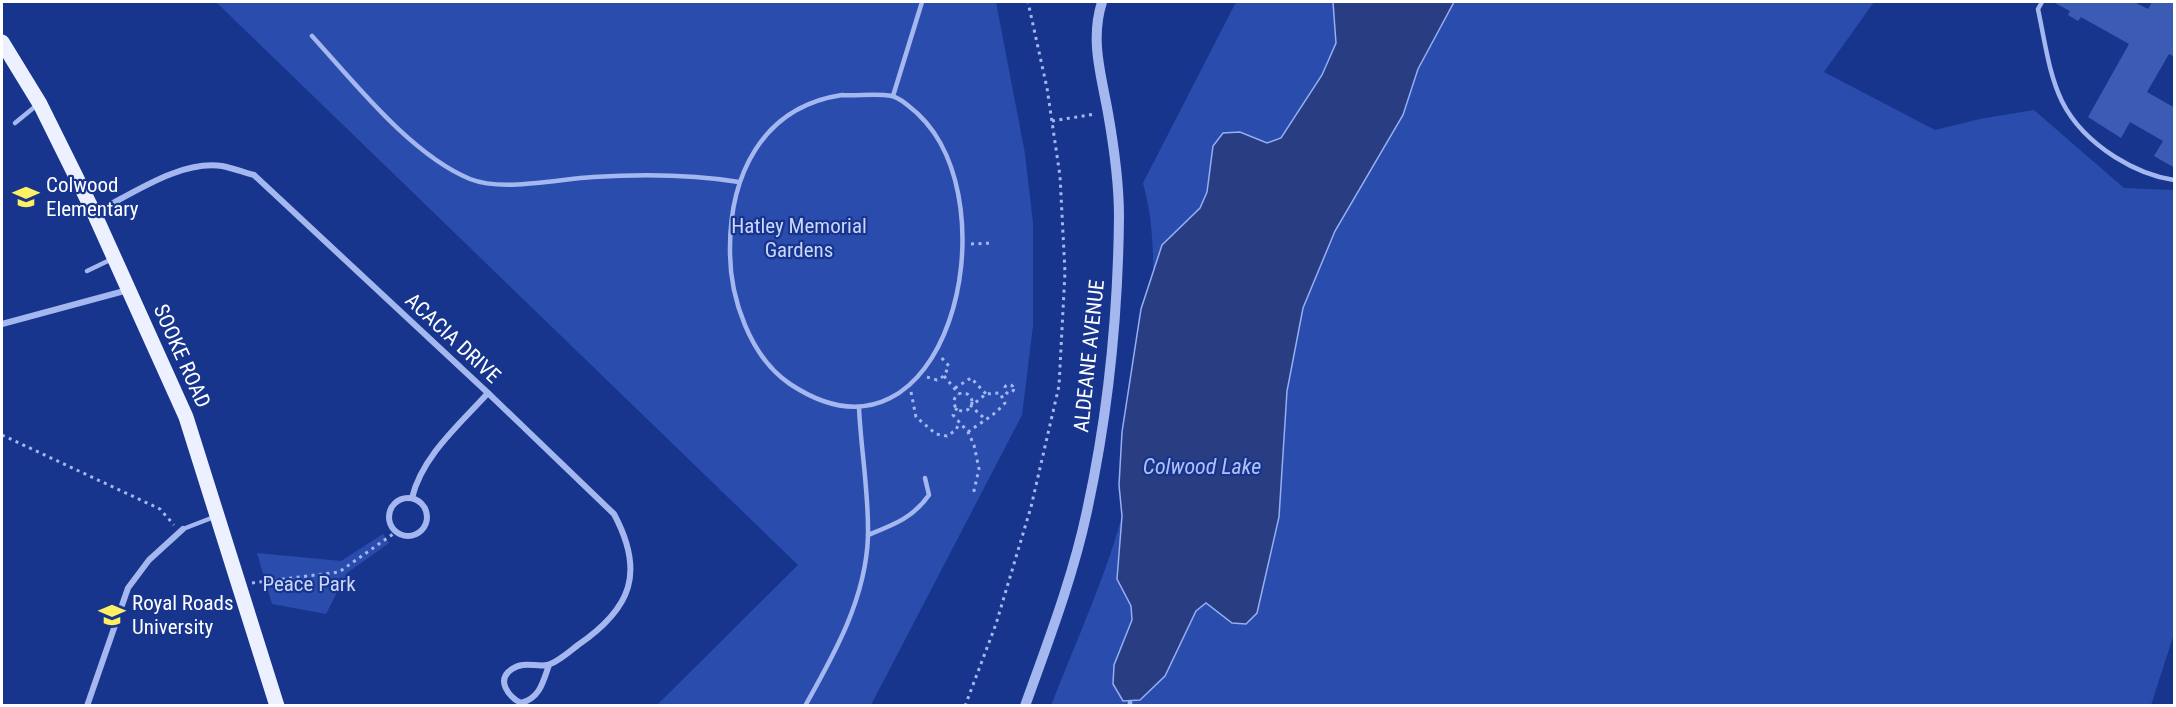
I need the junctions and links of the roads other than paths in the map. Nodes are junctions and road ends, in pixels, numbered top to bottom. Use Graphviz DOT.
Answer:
graph roads {
  1 [pos="922,2"];
  2 [pos="1102,2"];
  3 [pos="2042,2"];
  4 [pos="312,36"];
  5 [pos="2,42"];
  6 [pos="893,96"];
  7 [pos="40,104"];
  8 [pos="15,123"];
  9 [pos="2175,180"];
  10 [pos="739,182"];
  11 [pos="94,213"];
  12 [pos="115,257"];
  13 [pos="87,271"];
  14 [pos="130,290"];
  15 [pos="2,324"];
  16 [pos="488,393"];
  17 [pos="859,408"];
  18 [pos="925,478"];
  19 [pos="412,498"];
  20 [pos="219,515"];
  21 [pos="181,531"];
  22 [pos="868,535"];
  23 [pos="549,665"];
  24 [pos="87,705"];
  25 [pos="277,705"];
  26 [pos="805,705"];
  27 [pos="1025,705"];
  1 -- 6 [label="lane"];
  2 -- 27 [label="street, ALDEANE AVENUE"];
  3 -- 9 [label="lane"];
  4 -- 10 [label="lane"];
  5 -- 7 [label="main road, SOOKE ROAD"];
  6 -- 10 [label="lane"];
  6 -- 17 [label="lane"];
  7 -- 8 [label="lane"];
  7 -- 11 [label="main road, SOOKE ROAD"];
  10 -- 17 [label="lane"];
  11 -- 12 [label="main road, SOOKE ROAD"];
  11 -- 16 [label="street, ACACIA DRIVE"];
  12 -- 13 [label="lane"];
  12 -- 14 [label="main road, SOOKE ROAD"];
  14 -- 15 [label="street"];
  14 -- 20 [label="main road, SOOKE ROAD"];
  16 -- 19 [label="street"];
  16 -- 23 [label="street, ACACIA DRIVE"];
  17 -- 22 [label="lane"];
  18 -- 22 [label="lane"];
  19 -- 19 [label="street"];
  20 -- 21 [label="lane"];
  20 -- 25 [label="main road, SOOKE ROAD"];
  21 -- 24 [label="street"];
  22 -- 26 [label="lane"];
  23 -- 23 [label="street"];
}
